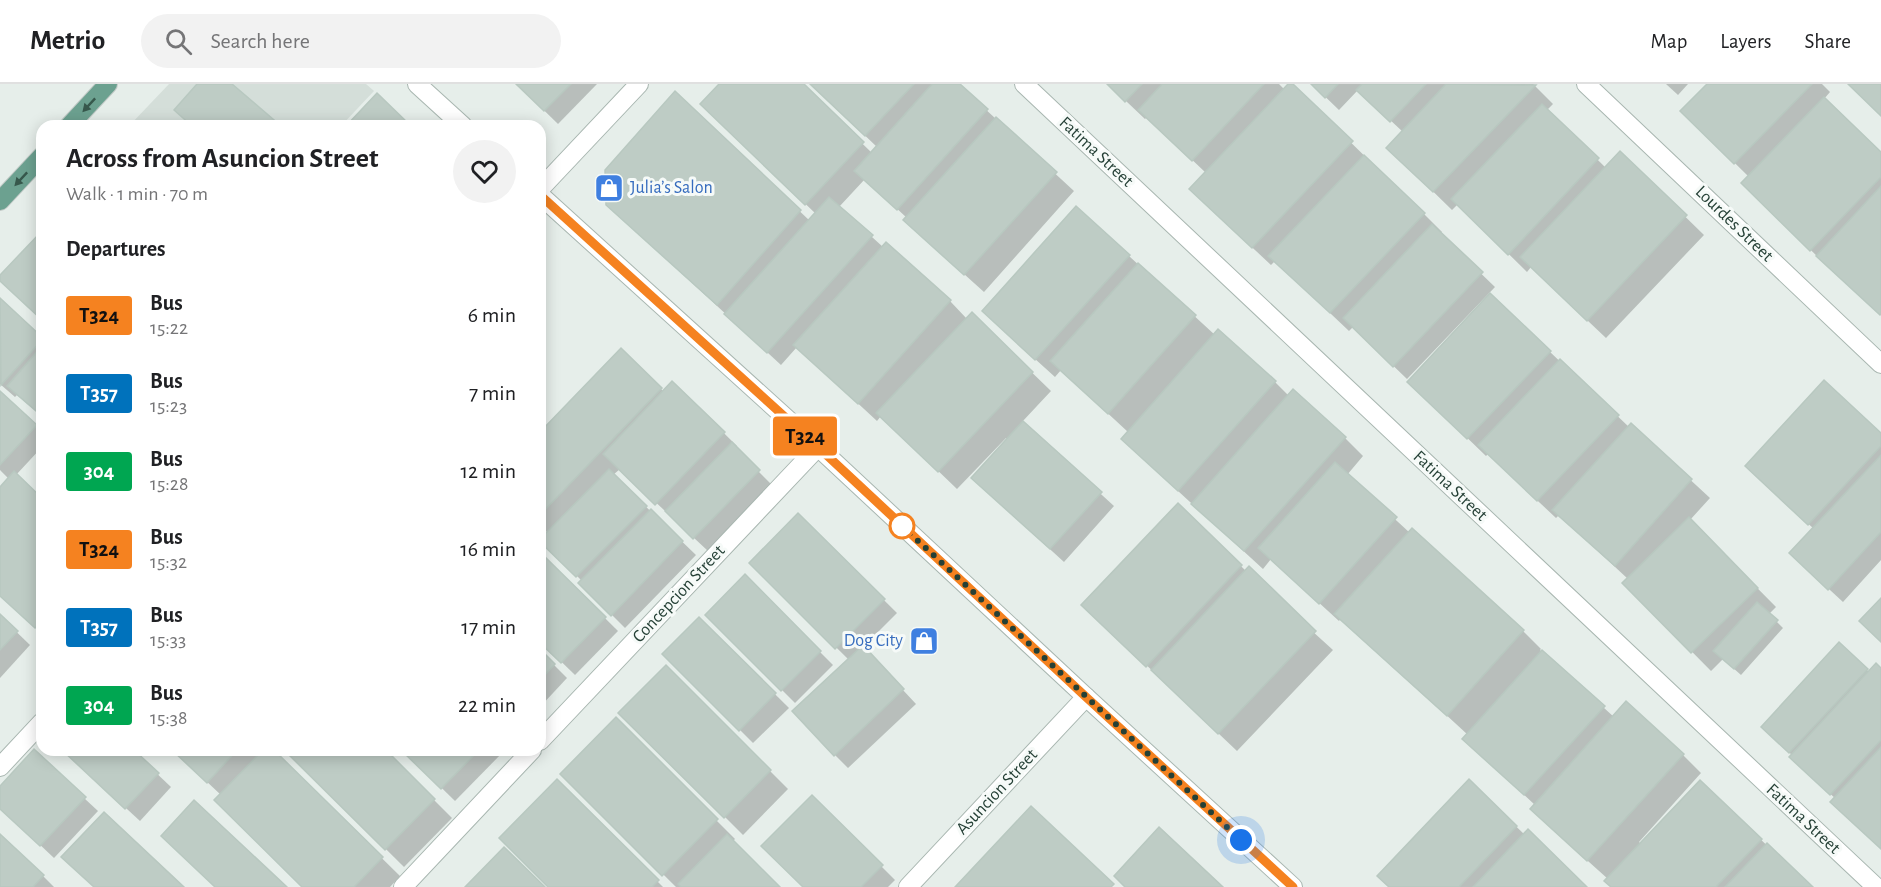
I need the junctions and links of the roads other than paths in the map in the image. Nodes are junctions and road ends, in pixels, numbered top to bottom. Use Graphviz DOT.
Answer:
graph roads {
  1 [pos="108,84"];
  2 [pos="417,84"];
  3 [pos="639,84"];
  4 [pos="1024,84"];
  5 [pos="1586,84"];
  6 [pos="75,120"];
  7 [pos="456,120"];
  8 [pos="36,162"];
  9 [pos="546,183"];
  10 [pos="546,200"];
  11 [pos="0,201"];
  12 [pos="1881,364"];
  13 [pos="818,447"];
  14 [pos="1086,697"];
  15 [pos="36,728"];
  16 [pos="546,735"];
  17 [pos="526,756"];
  18 [pos="0,767"];
  19 [pos="403,887"];
  20 [pos="908,887"];
  21 [pos="1293,887"];
  22 [pos="1876,887"];
  1 -- 6 [label="main road, one-way"];
  2 -- 7 [label="street"];
  3 -- 9 [label="street"];
  4 -- 22 [label="street, Fatima Street"];
  5 -- 12 [label="street, Lourdes Street"];
  8 -- 11 [label="main road, one-way"];
  10 -- 13 [label="street"];
  13 -- 14 [label="street"];
  13 -- 16 [label="street, Concepcion Street"];
  14 -- 20 [label="street, Asuncion Street"];
  14 -- 21 [label="street"];
  15 -- 18 [label="street"];
  17 -- 19 [label="street"];
}
